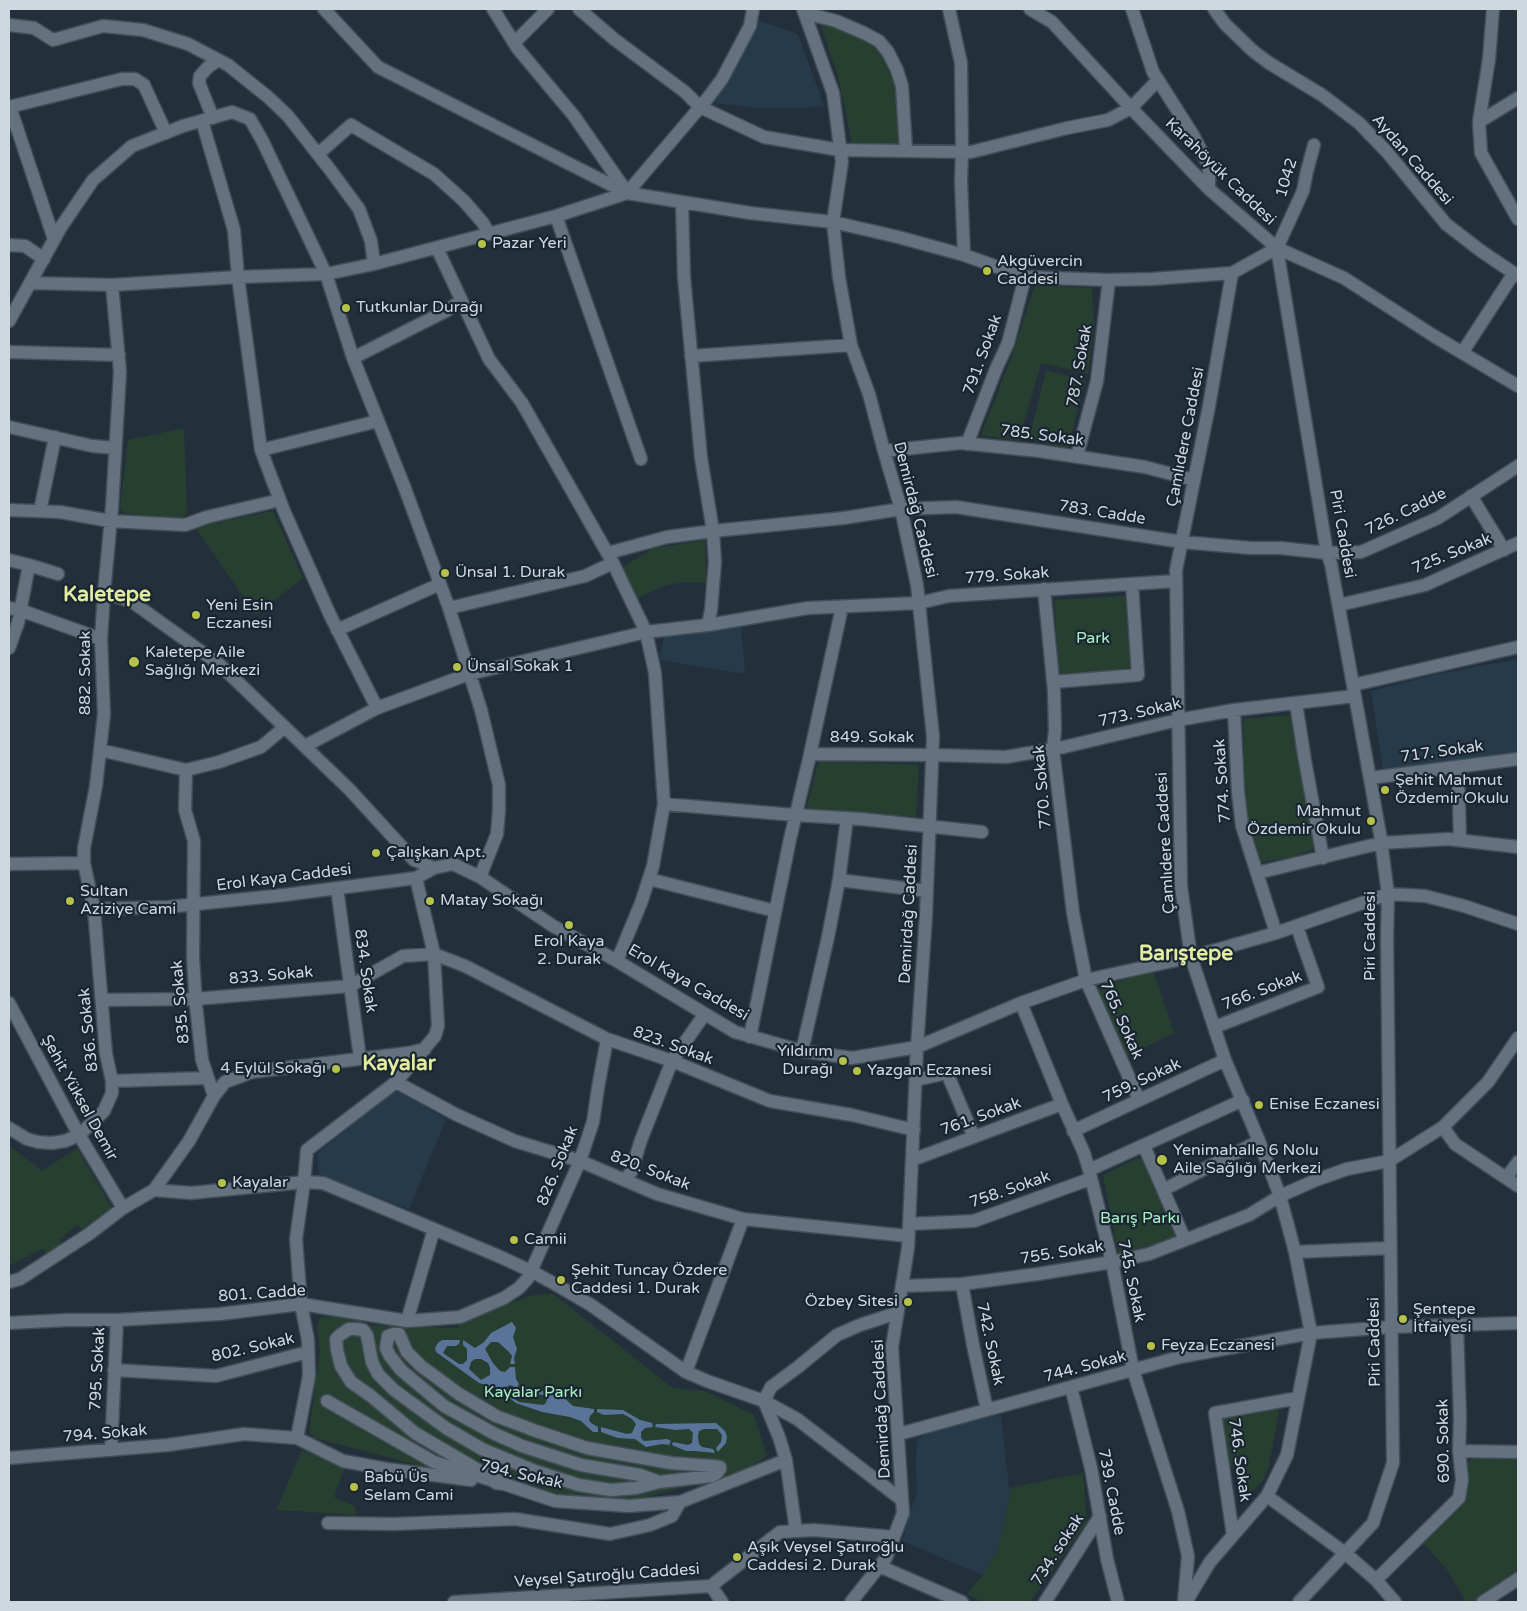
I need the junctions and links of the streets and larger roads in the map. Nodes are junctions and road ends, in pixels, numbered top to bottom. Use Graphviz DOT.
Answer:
graph roads {
  1 [pos="324,9"];
  2 [pos="493,9"];
  3 [pos="548,9"];
  4 [pos="579,9"];
  5 [pos="753,9"];
  6 [pos="949,9"];
  7 [pos="1030,9"];
  8 [pos="1132,9"];
  9 [pos="1214,9"];
  10 [pos="1494,9"];
  11 [pos="804,11"];
  12 [pos="9,25"];
  13 [pos="514,43"];
  14 [pos="219,60"];
  15 [pos="1158,80"];
  16 [pos="1518,99"];
  17 [pos="10,107"];
  18 [pos="700,107"];
  19 [pos="1131,108"];
  20 [pos="207,119"];
  21 [pos="1479,122"];
  22 [pos="166,133"];
  23 [pos="1314,145"];
  24 [pos="840,150"];
  25 [pos="906,150"];
  26 [pos="962,152"];
  27 [pos="318,154"];
  28 [pos="1209,189"];
  29 [pos="627,194"];
  30 [pos="682,203"];
  31 [pos="556,216"];
  32 [pos="1518,219"];
  33 [pos="833,222"];
  34 [pos="489,234"];
  35 [pos="54,240"];
  36 [pos="9,245"];
  37 [pos="437,248"];
  38 [pos="1277,248"];
  39 [pos="964,255"];
  40 [pos="44,259"];
  41 [pos="374,264"];
  42 [pos="1232,273"];
  43 [pos="326,274"];
  44 [pos="1516,275"];
  45 [pos="1025,277"];
  46 [pos="238,278"];
  47 [pos="1109,280"];
  48 [pos="31,283"];
  49 [pos="112,285"];
  50 [pos="461,301"];
  51 [pos="9,321"];
  52 [pos="851,345"];
  53 [pos="9,352"];
  54 [pos="1462,353"];
  55 [pos="119,355"];
  56 [pos="692,356"];
  57 [pos="353,358"];
  58 [pos="1518,386"];
  59 [pos="378,421"];
  60 [pos="9,427"];
  61 [pos="55,437"];
  62 [pos="968,444"];
  63 [pos="116,448"];
  64 [pos="261,450"];
  65 [pos="884,451"];
  66 [pos="1077,456"];
  67 [pos="641,459"];
  68 [pos="1518,466"];
  69 [pos="1194,480"];
  70 [pos="1471,496"];
  71 [pos="280,500"];
  72 [pos="901,508"];
  73 [pos="9,510"];
  74 [pos="40,511"];
  75 [pos="110,521"];
  76 [pos="713,531"];
  77 [pos="1182,542"];
  78 [pos="1518,544"];
  79 [pos="1504,550"];
  80 [pos="1327,553"];
  81 [pos="610,558"];
  82 [pos="9,560"];
  83 [pos="30,565"];
  84 [pos="58,574"];
  85 [pos="1176,580"];
  86 [pos="440,584"];
  87 [pos="1132,584"];
  88 [pos="1044,590"];
  89 [pos="104,593"];
  90 [pos="919,603"];
  91 [pos="1339,605"];
  92 [pos="842,607"];
  93 [pos="449,608"];
  94 [pos="15,609"];
  95 [pos="708,624"];
  96 [pos="337,630"];
  97 [pos="646,632"];
  98 [pos="101,639"];
  99 [pos="1518,647"];
  100 [pos="9,648"];
  101 [pos="469,674"];
  102 [pos="1053,682"];
  103 [pos="1354,691"];
  104 [pos="1296,703"];
  105 [pos="377,708"];
  106 [pos="1234,710"];
  107 [pos="1178,720"];
  108 [pos="285,727"];
  109 [pos="305,746"];
  110 [pos="1053,749"];
  111 [pos="100,750"];
  112 [pos="810,754"];
  113 [pos="933,755"];
  114 [pos="1518,759"];
  115 [pos="1458,768"];
  116 [pos="186,770"];
  117 [pos="1370,778"];
  118 [pos="664,804"];
  119 [pos="796,815"];
  120 [pos="847,818"];
  121 [pos="930,825"];
  122 [pos="982,832"];
  123 [pos="1460,840"];
  124 [pos="1381,843"];
  125 [pos="1518,847"];
  126 [pos="1323,858"];
  127 [pos="84,863"];
  128 [pos="9,864"];
  129 [pos="434,868"];
  130 [pos="1257,873"];
  131 [pos="480,877"];
  132 [pos="416,878"];
  133 [pos="649,879"];
  134 [pos="839,880"];
  135 [pos="336,888"];
  136 [pos="927,891"];
  137 [pos="1388,894"];
  138 [pos="194,904"];
  139 [pos="94,909"];
  140 [pos="775,911"];
  141 [pos="1518,924"];
  142 [pos="1297,927"];
  143 [pos="1276,933"];
  144 [pos="434,954"];
  145 [pos="1191,957"];
  146 [pos="617,961"];
  147 [pos="1086,980"];
  148 [pos="350,986"];
  149 [pos="195,999"];
  150 [pos="102,1000"];
  151 [pos="9,1003"];
  152 [pos="1021,1003"];
  153 [pos="704,1015"];
  154 [pos="1215,1027"];
  155 [pos="750,1037"];
  156 [pos="1518,1038"];
  157 [pos="607,1039"];
  158 [pos="917,1047"];
  159 [pos="425,1049"];
  160 [pos="802,1051"];
  161 [pos="360,1058"];
  162 [pos="1225,1060"];
  163 [pos="672,1061"];
  164 [pos="208,1078"];
  165 [pos="916,1080"];
  166 [pos="112,1081"];
  167 [pos="396,1082"];
  168 [pos="214,1096"];
  169 [pos="1139,1100"];
  170 [pos="1243,1100"];
  171 [pos="1062,1104"];
  172 [pos="1443,1127"];
  173 [pos="9,1128"];
  174 [pos="914,1130"];
  175 [pos="1074,1131"];
  176 [pos="79,1135"];
  177 [pos="974,1137"];
  178 [pos="1259,1141"];
  179 [pos="1144,1146"];
  180 [pos="912,1160"];
  181 [pos="580,1161"];
  182 [pos="1389,1161"];
  183 [pos="1518,1162"];
  184 [pos="1090,1175"];
  185 [pos="1506,1178"];
  186 [pos="625,1180"];
  187 [pos="304,1182"];
  188 [pos="1518,1186"];
  189 [pos="154,1190"];
  190 [pos="1163,1190"];
  191 [pos="1280,1196"];
  192 [pos="123,1208"];
  193 [pos="743,1219"];
  194 [pos="434,1229"];
  195 [pos="909,1230"];
  196 [pos="1185,1240"];
  197 [pos="1390,1248"];
  198 [pos="1295,1252"];
  199 [pos="1112,1262"];
  200 [pos="531,1271"];
  201 [pos="9,1282"];
  202 [pos="962,1284"];
  203 [pos="902,1286"];
  204 [pos="301,1304"];
  205 [pos="897,1313"];
  206 [pos="117,1320"];
  207 [pos="407,1321"];
  208 [pos="9,1323"];
  209 [pos="1518,1323"];
  210 [pos="1457,1325"];
  211 [pos="1391,1327"];
  212 [pos="1311,1333"];
  213 [pos="308,1352"];
  214 [pos="114,1370"];
  215 [pos="1133,1370"];
  216 [pos="686,1372"];
  217 [pos="1071,1388"];
  218 [pos="1298,1398"];
  219 [pos="327,1401"];
  220 [pos="764,1401"];
  221 [pos="987,1410"];
  222 [pos="899,1434"];
  223 [pos="298,1438"];
  224 [pos="111,1450"];
  225 [pos="1459,1451"];
  226 [pos="1518,1452"];
  227 [pos="9,1458"];
  228 [pos="786,1460"];
  229 [pos="659,1482"];
  230 [pos="504,1484"];
  231 [pos="1267,1496"];
  232 [pos="902,1500"];
  233 [pos="680,1502"];
  234 [pos="1100,1516"];
  235 [pos="328,1523"];
  236 [pos="796,1531"];
  237 [pos="1233,1535"];
  238 [pos="894,1537"];
  239 [pos="1345,1553"];
  240 [pos="879,1566"];
  241 [pos="1518,1579"];
  242 [pos="1376,1580"];
  243 [pos="711,1586"];
  244 [pos="529,1600"];
  245 [pos="958,1601"];
  246 [pos="454,1602"];
  247 [pos="722,1602"];
  248 [pos="851,1602"];
  249 [pos="1045,1602"];
  250 [pos="1118,1602"];
  251 [pos="1185,1602"];
  252 [pos="1299,1602"];
  253 [pos="1395,1602"];
  254 [pos="1483,1602"];
  1 -- 29 [label="street"];
  2 -- 13 [label="street"];
  3 -- 13 [label="street"];
  4 -- 18 [label="street"];
  5 -- 18 [label="street"];
  6 -- 26 [label="street"];
  7 -- 19 [label="street, Karahöyük Caddesi"];
  8 -- 15 [label="street"];
  9 -- 44 [label="street, Aydan Caddesi"];
  10 -- 21 [label="street"];
  11 -- 24 [label="street, Demirdağ Caddesi"];
  11 -- 25 [label="street"];
  12 -- 14 [label="street"];
  13 -- 29 [label="street"];
  14 -- 20 [label="street"];
  14 -- 27 [label="street"];
  15 -- 19 [label="street"];
  15 -- 28 [label="street"];
  16 -- 21 [label="street"];
  17 -- 22 [label="street"];
  17 -- 35 [label="street"];
  18 -- 24 [label="street"];
  18 -- 29 [label="street"];
  19 -- 26 [label="street"];
  19 -- 28 [label="street, Karahöyük Caddesi"];
  20 -- 22 [label="street"];
  20 -- 43 [label="street"];
  20 -- 46 [label="street"];
  21 -- 32 [label="street"];
  22 -- 35 [label="street"];
  23 -- 38 [label="street, 1042"];
  24 -- 25 [label="street"];
  24 -- 33 [label="street, Demirdağ Caddesi"];
  25 -- 26 [label="street"];
  26 -- 39 [label="street"];
  27 -- 34 [label="street"];
  27 -- 41 [label="street"];
  28 -- 38 [label="street, Karahöyük Caddesi"];
  29 -- 30 [label="street"];
  29 -- 31 [label="street"];
  30 -- 33 [label="street"];
  30 -- 56 [label="street"];
  31 -- 34 [label="street"];
  31 -- 67 [label="street"];
  33 -- 39 [label="street"];
  33 -- 52 [label="street, Demirdağ Caddesi"];
  34 -- 37 [label="street"];
  35 -- 40 [label="street"];
  36 -- 40 [label="street"];
  37 -- 41 [label="street"];
  37 -- 50 [label="street"];
  38 -- 42 [label="street"];
  38 -- 54 [label="street, Karahöyük Caddesi"];
  38 -- 80 [label="street, Piri Caddesi"];
  39 -- 45 [label="street"];
  40 -- 48 [label="street"];
  41 -- 43 [label="street"];
  42 -- 47 [label="street"];
  42 -- 69 [label="street, Çamlıdere Caddesi"];
  43 -- 46 [label="street"];
  43 -- 57 [label="street"];
  44 -- 54 [label="street"];
  45 -- 47 [label="street"];
  45 -- 62 [label="street, 791. Sokak"];
  46 -- 49 [label="street"];
  46 -- 64 [label="street"];
  47 -- 66 [label="street, 787. Sokak"];
  48 -- 49 [label="street"];
  48 -- 51 [label="street"];
  49 -- 55 [label="street, 882. Sokak"];
  50 -- 57 [label="street"];
  50 -- 81 [label="street"];
  52 -- 56 [label="street"];
  52 -- 65 [label="street, Demirdağ Caddesi"];
  53 -- 55 [label="street"];
  54 -- 58 [label="street, Karahöyük Caddesi"];
  55 -- 63 [label="street, 882. Sokak"];
  56 -- 76 [label="street"];
  57 -- 59 [label="street"];
  59 -- 64 [label="street"];
  59 -- 86 [label="street"];
  60 -- 61 [label="street"];
  61 -- 63 [label="street"];
  61 -- 74 [label="street"];
  62 -- 65 [label="street, 785. Sokak"];
  62 -- 66 [label="street, 785. Sokak"];
  63 -- 75 [label="street, 882. Sokak"];
  64 -- 71 [label="street"];
  65 -- 72 [label="street, Demirdağ Caddesi"];
  66 -- 69 [label="street, 785. Sokak"];
  68 -- 70 [label="street, 726. Cadde"];
  69 -- 77 [label="street, Çamlıdere Caddesi"];
  70 -- 79 [label="street"];
  70 -- 80 [label="street, 726. Cadde"];
  71 -- 75 [label="street"];
  71 -- 96 [label="street"];
  72 -- 76 [label="street, 783. Cadde"];
  72 -- 77 [label="street, 783. Cadde"];
  72 -- 90 [label="street, Demirdağ Caddesi"];
  73 -- 74 [label="street"];
  74 -- 75 [label="street"];
  75 -- 89 [label="street, 882. Sokak"];
  76 -- 81 [label="street, 783. Cadde"];
  76 -- 95 [label="street"];
  77 -- 80 [label="street, 783. Cadde"];
  77 -- 85 [label="street, Çamlıdere Caddesi"];
  78 -- 79 [label="street, 725. Sokak"];
  79 -- 91 [label="street, 725. Sokak"];
  80 -- 91 [label="street, Piri Caddesi"];
  81 -- 93 [label="street, 783. Cadde"];
  81 -- 97 [label="street"];
  82 -- 83 [label="street"];
  83 -- 84 [label="street"];
  83 -- 94 [label="street"];
  85 -- 87 [label="street, 779. Sokak"];
  85 -- 107 [label="street, Çamlıdere Caddesi"];
  86 -- 93 [label="street"];
  86 -- 96 [label="street"];
  87 -- 88 [label="street, 779. Sokak"];
  87 -- 102 [label="street"];
  88 -- 90 [label="street, 779. Sokak"];
  88 -- 102 [label="street, 770. Sokak"];
  89 -- 98 [label="street, 882. Sokak"];
  89 -- 108 [label="street"];
  90 -- 92 [label="street, 779. Sokak"];
  90 -- 113 [label="street, Demirdağ Caddesi"];
  91 -- 103 [label="street, Piri Caddesi"];
  92 -- 95 [label="street, 779. Sokak"];
  92 -- 112 [label="street"];
  93 -- 101 [label="street"];
  94 -- 98 [label="street"];
  94 -- 100 [label="street"];
  95 -- 97 [label="street, 779. Sokak"];
  96 -- 105 [label="street"];
  97 -- 101 [label="street, 779. Sokak"];
  97 -- 118 [label="street"];
  98 -- 111 [label="street, 882. Sokak"];
  99 -- 103 [label="street, 773. Sokak"];
  101 -- 105 [label="street, 779. Sokak"];
  101 -- 131 [label="street"];
  102 -- 110 [label="street, 770. Sokak"];
  103 -- 104 [label="street, 773. Sokak"];
  103 -- 117 [label="street, Piri Caddesi"];
  104 -- 106 [label="street, 773. Sokak"];
  104 -- 126 [label="street"];
  105 -- 109 [label="street, 779. Sokak"];
  106 -- 107 [label="street, 773. Sokak"];
  106 -- 130 [label="street, 774. Sokak"];
  107 -- 110 [label="street, 773. Sokak"];
  107 -- 145 [label="street, Çamlıdere Caddesi"];
  108 -- 109 [label="street"];
  108 -- 116 [label="street"];
  109 -- 129 [label="street"];
  110 -- 113 [label="street, 773. Sokak"];
  110 -- 147 [label="street, 770. Sokak"];
  111 -- 116 [label="street"];
  111 -- 127 [label="street, 882. Sokak"];
  112 -- 113 [label="street, 849. Sokak"];
  112 -- 119 [label="street"];
  113 -- 121 [label="street, Demirdağ Caddesi"];
  114 -- 115 [label="street, 717. Sokak"];
  115 -- 117 [label="street, 717. Sokak"];
  115 -- 123 [label="street"];
  116 -- 138 [label="street, 835. Sokak"];
  117 -- 124 [label="street, Piri Caddesi"];
  118 -- 119 [label="street"];
  118 -- 133 [label="street"];
  119 -- 120 [label="street"];
  119 -- 140 [label="street"];
  120 -- 121 [label="street"];
  120 -- 134 [label="street"];
  121 -- 122 [label="street"];
  121 -- 136 [label="street, Demirdağ Caddesi"];
  123 -- 124 [label="street"];
  123 -- 125 [label="street"];
  124 -- 126 [label="street"];
  124 -- 137 [label="street, Piri Caddesi"];
  126 -- 130 [label="street"];
  127 -- 128 [label="street"];
  127 -- 139 [label="street, 882. Sokak"];
  129 -- 131 [label="street, Erol Kaya Caddesi"];
  129 -- 132 [label="street, Erol Kaya Caddesi"];
  130 -- 143 [label="street, 774. Sokak"];
  131 -- 146 [label="street, Erol Kaya Caddesi"];
  132 -- 135 [label="street, Erol Kaya Caddesi"];
  132 -- 144 [label="street"];
  133 -- 140 [label="street"];
  133 -- 146 [label="street"];
  134 -- 136 [label="street"];
  134 -- 160 [label="street"];
  135 -- 138 [label="street, Erol Kaya Caddesi"];
  135 -- 148 [label="street, 834. Sokak"];
  136 -- 158 [label="street, Demirdağ Caddesi"];
  137 -- 141 [label="street"];
  137 -- 142 [label="street, Erol Kaya Caddesi"];
  137 -- 182 [label="street, Piri Caddesi"];
  138 -- 139 [label="street, Erol Kaya Caddesi"];
  138 -- 149 [label="street, 835. Sokak"];
  139 -- 150 [label="street, 836. Sokak"];
  140 -- 155 [label="street"];
  142 -- 143 [label="street, Erol Kaya Caddesi"];
  142 -- 154 [label="street, 766. Sokak"];
  143 -- 145 [label="street, Erol Kaya Caddesi"];
  144 -- 148 [label="street, 833. Sokak"];
  144 -- 157 [label="street, 823. Sokak"];
  144 -- 159 [label="street"];
  145 -- 147 [label="street, Erol Kaya Caddesi"];
  145 -- 154 [label="street, Çamlıdere Caddesi"];
  146 -- 153 [label="street, Erol Kaya Caddesi"];
  147 -- 152 [label="street, Erol Kaya Caddesi"];
  147 -- 169 [label="street, 765. Sokak"];
  148 -- 149 [label="street, 833. Sokak"];
  148 -- 161 [label="street, 834. Sokak"];
  149 -- 150 [label="street, 833. Sokak"];
  149 -- 164 [label="street, 835. Sokak"];
  150 -- 166 [label="street, 836. Sokak"];
  151 -- 176 [label="street, Şehit Yüksel Demir"];
  152 -- 158 [label="street, Erol Kaya Caddesi"];
  152 -- 171 [label="street, 745. Sokak"];
  153 -- 155 [label="street, Erol Kaya Caddesi"];
  153 -- 163 [label="street"];
  154 -- 162 [label="street, Çamlıdere Caddesi"];
  155 -- 160 [label="street, Erol Kaya Caddesi"];
  156 -- 172 [label="street"];
  157 -- 163 [label="street, 823. Sokak"];
  157 -- 181 [label="street, 826. Sokak"];
  158 -- 160 [label="street, Erol Kaya Caddesi"];
  158 -- 165 [label="street, Demirdağ Caddesi"];
  159 -- 161 [label="street"];
  159 -- 167 [label="street"];
  161 -- 168 [label="street"];
  162 -- 169 [label="street, 759. Sokak"];
  162 -- 170 [label="street, Çamlıdere Caddesi"];
  163 -- 174 [label="street, 823. Sokak"];
  163 -- 186 [label="street"];
  164 -- 166 [label="street"];
  164 -- 168 [label="street, 835. Sokak"];
  165 -- 174 [label="street, Demirdağ Caddesi"];
  165 -- 177 [label="street"];
  166 -- 176 [label="street, 836. Sokak"];
  167 -- 181 [label="street, 820. Sokak"];
  167 -- 187 [label="street"];
  168 -- 189 [label="street"];
  169 -- 175 [label="street, 759. Sokak"];
  170 -- 178 [label="street, Çamlıdere Caddesi"];
  170 -- 179 [label="street, 758. Sokak"];
  171 -- 175 [label="street, 745. Sokak"];
  171 -- 177 [label="street, 761. Sokak"];
  172 -- 182 [label="street"];
  172 -- 185 [label="street"];
  173 -- 176 [label="street"];
  174 -- 180 [label="street, Demirdağ Caddesi"];
  175 -- 184 [label="street, 745. Sokak"];
  176 -- 192 [label="street, Şehit Yüksel Demir"];
  177 -- 180 [label="street, 761. Sokak"];
  178 -- 190 [label="street"];
  178 -- 191 [label="street, Çamlıdere Caddesi"];
  179 -- 184 [label="street, 758. Sokak"];
  179 -- 190 [label="street"];
  180 -- 195 [label="street, Demirdağ Caddesi"];
  181 -- 186 [label="street, 820. Sokak"];
  181 -- 200 [label="street, 826. Sokak"];
  182 -- 191 [label="street, 755. Sokak"];
  182 -- 197 [label="street, Piri Caddesi"];
  183 -- 185 [label="street"];
  184 -- 195 [label="street, 758. Sokak"];
  184 -- 199 [label="street, 745. Sokak"];
  185 -- 188 [label="street"];
  186 -- 193 [label="street, 820. Sokak"];
  187 -- 189 [label="street"];
  187 -- 194 [label="street"];
  187 -- 204 [label="street"];
  189 -- 192 [label="street"];
  190 -- 196 [label="street"];
  191 -- 196 [label="street, 755. Sokak"];
  191 -- 198 [label="street, Çamlıdere Caddesi"];
  192 -- 201 [label="street"];
  193 -- 195 [label="street, 820. Sokak"];
  193 -- 216 [label="street"];
  194 -- 200 [label="street"];
  194 -- 207 [label="street"];
  195 -- 203 [label="street, Demirdağ Caddesi"];
  196 -- 199 [label="street, 755. Sokak"];
  197 -- 198 [label="street"];
  197 -- 211 [label="street, Piri Caddesi"];
  198 -- 212 [label="street, Çamlıdere Caddesi"];
  199 -- 202 [label="street, 755. Sokak"];
  199 -- 215 [label="street, 745. Sokak"];
  200 -- 207 [label="street, 801. Cadde"];
  200 -- 216 [label="street"];
  202 -- 203 [label="street, 755. Sokak"];
  202 -- 221 [label="street, 742. Sokak"];
  203 -- 205 [label="street, Demirdağ Caddesi"];
  204 -- 206 [label="street, 801. Cadde"];
  204 -- 207 [label="street, 801. Cadde"];
  204 -- 213 [label="street"];
  205 -- 220 [label="street"];
  205 -- 222 [label="street, Demirdağ Caddesi"];
  206 -- 208 [label="street, 801. Cadde"];
  206 -- 214 [label="street, 795. Sokak"];
  209 -- 210 [label="street, 744. Sokak"];
  210 -- 211 [label="street, 744. Sokak"];
  210 -- 225 [label="street, 690. Sokak"];
  211 -- 212 [label="street, 744. Sokak"];
  211 -- 239 [label="street, Piri Caddesi"];
  212 -- 215 [label="street, 744. Sokak"];
  212 -- 218 [label="street, Çamlıdere Caddesi"];
  213 -- 214 [label="street, 802. Sokak"];
  213 -- 223 [label="street"];
  214 -- 224 [label="street, 795. Sokak"];
  215 -- 217 [label="street, 744. Sokak"];
  215 -- 251 [label="street, 745. Sokak"];
  216 -- 220 [label="street"];
  217 -- 221 [label="street, 744. Sokak"];
  217 -- 234 [label="street, 739. Cadde"];
  218 -- 231 [label="street, Çamlıdere Caddesi"];
  218 -- 237 [label="street, 746. Sokak"];
  219 -- 230 [label="street"];
  220 -- 228 [label="street"];
  220 -- 232 [label="street"];
  221 -- 222 [label="street, 744. Sokak"];
  222 -- 232 [label="street, Demirdağ Caddesi"];
  223 -- 224 [label="street, 794. Sokak"];
  223 -- 230 [label="street, 794. Sokak"];
  224 -- 227 [label="street, 794. Sokak"];
  225 -- 226 [label="street"];
  225 -- 242 [label="street, 690. Sokak"];
  228 -- 233 [label="street, 794. Sokak"];
  228 -- 236 [label="street"];
  229 -- 229 [label="street"];
  229 -- 230 [label="street"];
  230 -- 233 [label="street, 794. Sokak"];
  231 -- 237 [label="street, Çamlıdere Caddesi"];
  231 -- 239 [label="street"];
  232 -- 238 [label="street, Demirdağ Caddesi"];
  233 -- 235 [label="street"];
  234 -- 249 [label="street, 734. sokak"];
  234 -- 250 [label="street, 739. Cadde"];
  236 -- 238 [label="street, Veysel Şatıroğlu Caddesi"];
  236 -- 243 [label="street, Veysel Şatıroğlu Caddesi"];
  237 -- 251 [label="street, Çamlıdere Caddesi"];
  238 -- 240 [label="street, Demirdağ Caddesi"];
  239 -- 242 [label="street"];
  239 -- 252 [label="street, Piri Caddesi"];
  240 -- 245 [label="street"];
  240 -- 248 [label="street, Demirdağ Caddesi"];
  241 -- 254 [label="street"];
  242 -- 253 [label="street"];
  243 -- 244 [label="street, Veysel Şatıroğlu Caddesi"];
  243 -- 247 [label="street"];
  244 -- 246 [label="street, Veysel Şatıroğlu Caddesi"];
}
